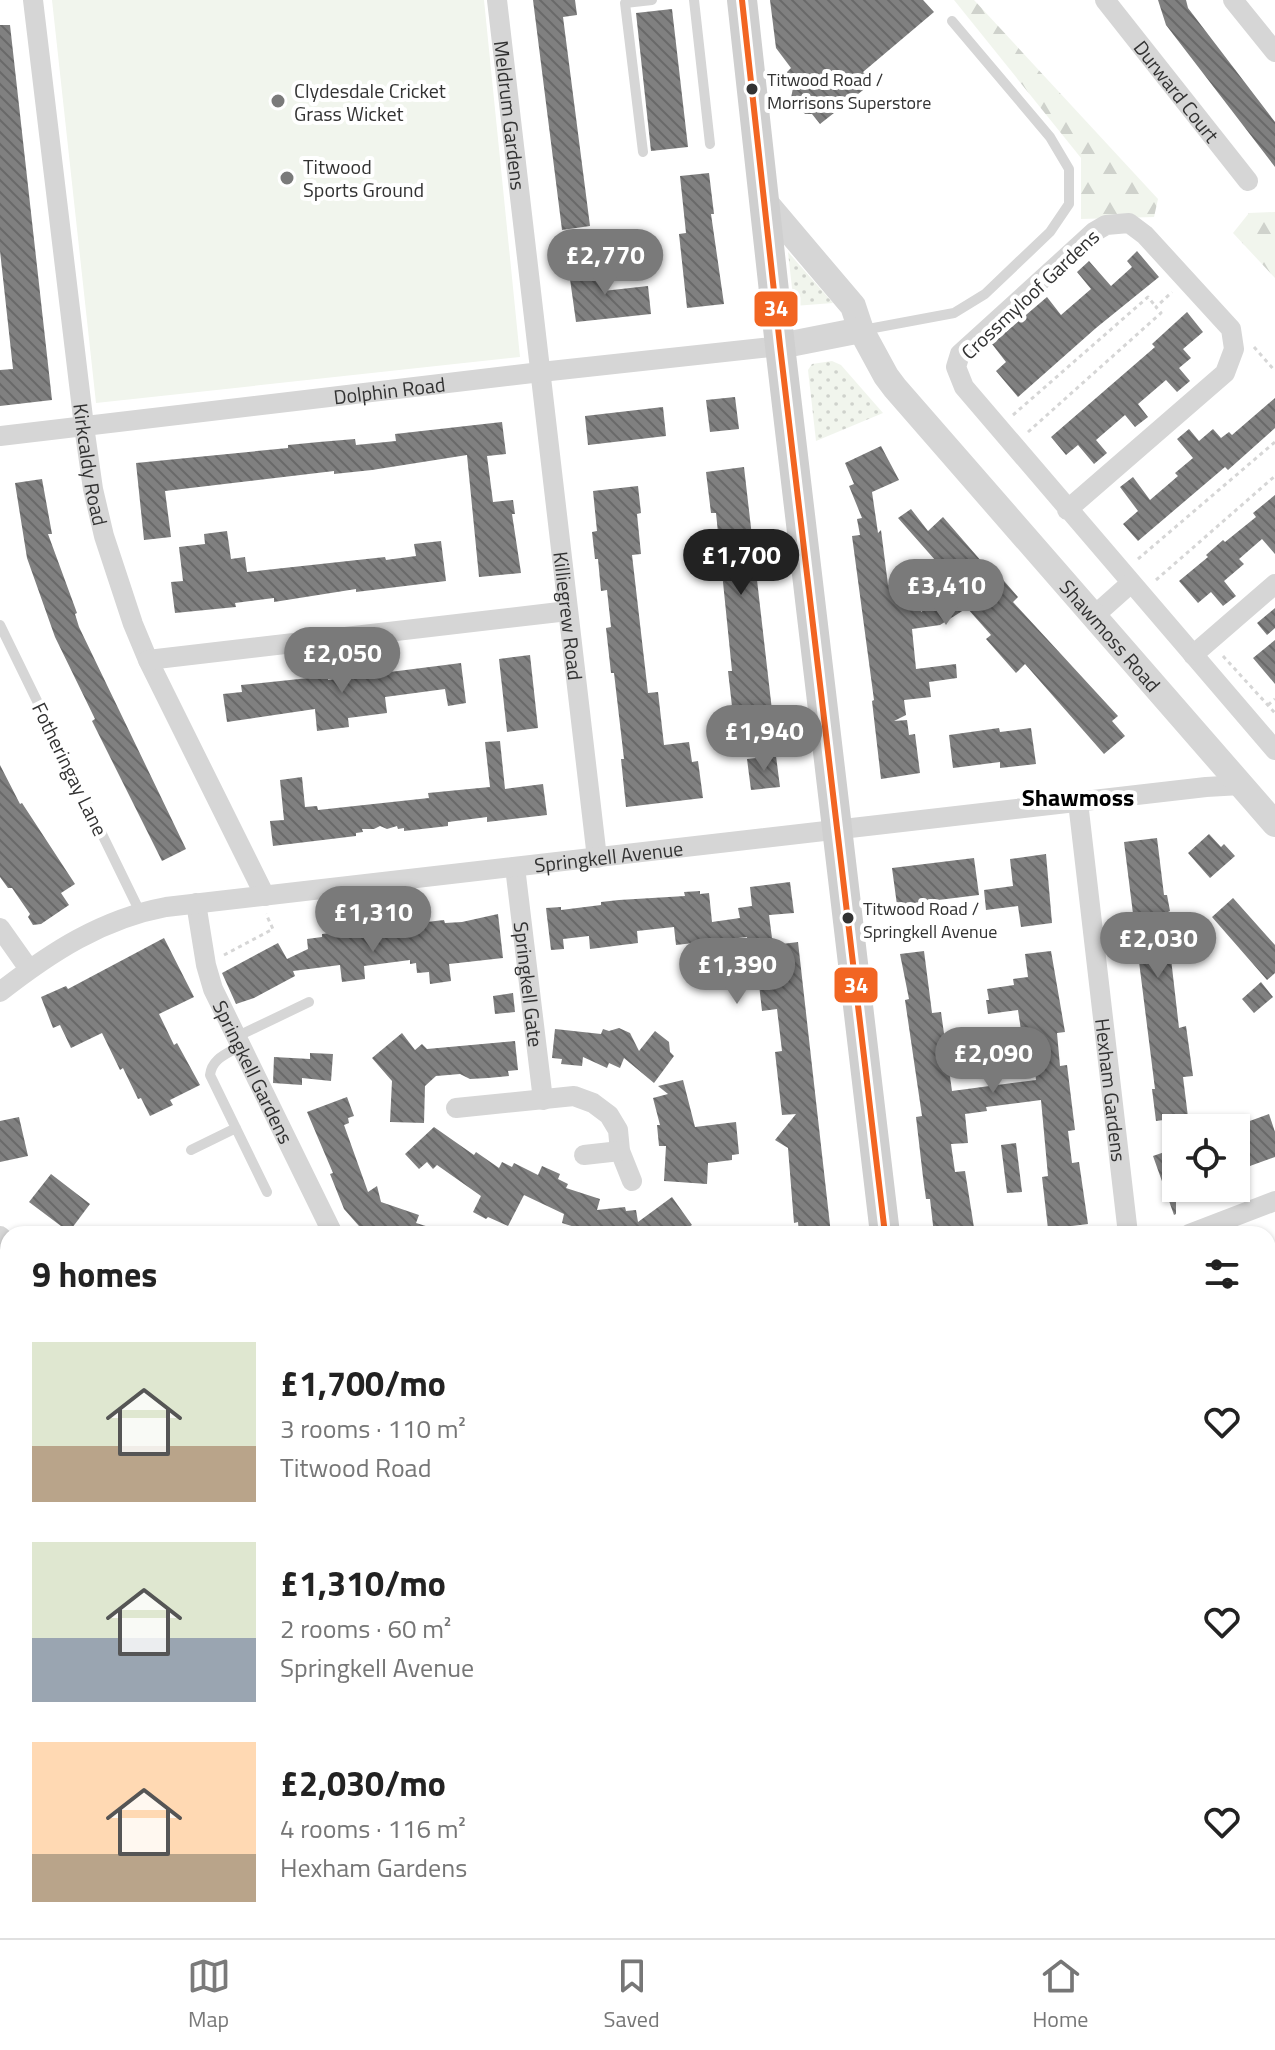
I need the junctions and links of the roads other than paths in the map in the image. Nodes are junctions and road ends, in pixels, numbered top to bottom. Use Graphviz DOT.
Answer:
graph roads {
  1 [pos="33,0"];
  2 [pos="497,0"];
  3 [pos="652,0"];
  4 [pos="694,0"];
  5 [pos="742,0"];
  6 [pos="1105,0"];
  7 [pos="1233,0"];
  8 [pos="952,21"];
  9 [pos="1275,52"];
  10 [pos="710,144"];
  11 [pos="643,152"];
  12 [pos="1248,181"];
  13 [pos="764,201"];
  14 [pos="861,330"];
  15 [pos="780,346"];
  16 [pos="541,372"];
  17 [pos="84,426"];
  18 [pos="0,436"];
  19 [pos="1067,510"];
  20 [pos="1131,583"];
  21 [pos="1275,584"];
  22 [pos="568,611"];
  23 [pos="1095,615"];
  24 [pos="0,625"];
  25 [pos="1201,648"];
  26 [pos="148,660"];
  27 [pos="1275,750"];
  28 [pos="1241,785"];
  29 [pos="1078,802"];
  30 [pos="1275,824"];
  31 [pos="837,831"];
  32 [pos="597,858"];
  33 [pos="515,867"];
  34 [pos="262,896"];
  35 [pos="196,903"];
  36 [pos="140,912"];
  37 [pos="0,928"];
  38 [pos="29,969"];
  39 [pos="6,987"];
  40 [pos="309,1002"];
  41 [pos="238,1041"];
  42 [pos="543,1100"];
  43 [pos="456,1108"];
  44 [pos="236,1128"];
  45 [pos="191,1150"];
  46 [pos="620,1151"];
  47 [pos="584,1155"];
  48 [pos="632,1181"];
  49 [pos="267,1192"];
  50 [pos="1275,1201"];
  51 [pos="329,1226"];
  52 [pos="884,1226"];
  53 [pos="1127,1226"];
  54 [pos="1210,1226"];
  1 -- 17 [label="street, Kirkcaldy Road"];
  2 -- 16 [label="street, Meldrum Gardens"];
  3 -- 11 [label="lane"];
  4 -- 10 [label="lane"];
  5 -- 13 [label="main road"];
  6 -- 12 [label="street, Durward Court"];
  7 -- 9 [label="street"];
  8 -- 14 [label="lane"];
  13 -- 14 [label="street, Shawmoss Road"];
  13 -- 15 [label="main road"];
  14 -- 15 [label="street"];
  14 -- 23 [label="street, Shawmoss Road"];
  15 -- 16 [label="street, Dolphin Road"];
  15 -- 31 [label="main road"];
  16 -- 17 [label="street, Dolphin Road"];
  16 -- 22 [label="street, Killiegrew Road"];
  17 -- 18 [label="street, Dolphin Road"];
  17 -- 26 [label="street, Kirkcaldy Road"];
  19 -- 19 [label="street, Crossmyloof Gardens"];
  19 -- 20 [label="street, Crossmyloof Gardens"];
  20 -- 23 [label="street"];
  20 -- 25 [label="street, Crossmyloof Gardens"];
  21 -- 25 [label="street"];
  22 -- 26 [label="street"];
  22 -- 32 [label="street, Killiegrew Road"];
  23 -- 28 [label="street, Shawmoss Road"];
  24 -- 36 [label="lane, Fotheringay Lane"];
  25 -- 27 [label="street, Crossmyloof Gardens"];
  26 -- 34 [label="street, Kirkcaldy Road"];
  28 -- 29 [label="street, Springkell Avenue"];
  28 -- 30 [label="street, Shawmoss Road"];
  29 -- 31 [label="street, Springkell Avenue"];
  29 -- 53 [label="street, Hexham Gardens"];
  31 -- 32 [label="street, Springkell Avenue"];
  31 -- 52 [label="main road"];
  32 -- 33 [label="street, Springkell Avenue"];
  33 -- 34 [label="street, Springkell Avenue"];
  33 -- 42 [label="street, Springkell Gate"];
  34 -- 35 [label="street, Springkell Avenue"];
  35 -- 36 [label="street, Springkell Avenue"];
  35 -- 41 [label="street, Springkell Gardens"];
  36 -- 38 [label="street, Springkell Avenue"];
  37 -- 38 [label="street"];
  38 -- 39 [label="street, Springkell Avenue"];
  40 -- 41 [label="lane"];
  41 -- 44 [label="lane"];
  41 -- 51 [label="street, Springkell Gardens"];
  42 -- 43 [label="street"];
  42 -- 46 [label="street"];
  44 -- 45 [label="lane"];
  44 -- 49 [label="lane"];
  46 -- 47 [label="street"];
  46 -- 48 [label="street"];
  50 -- 54 [label="street"];
}
